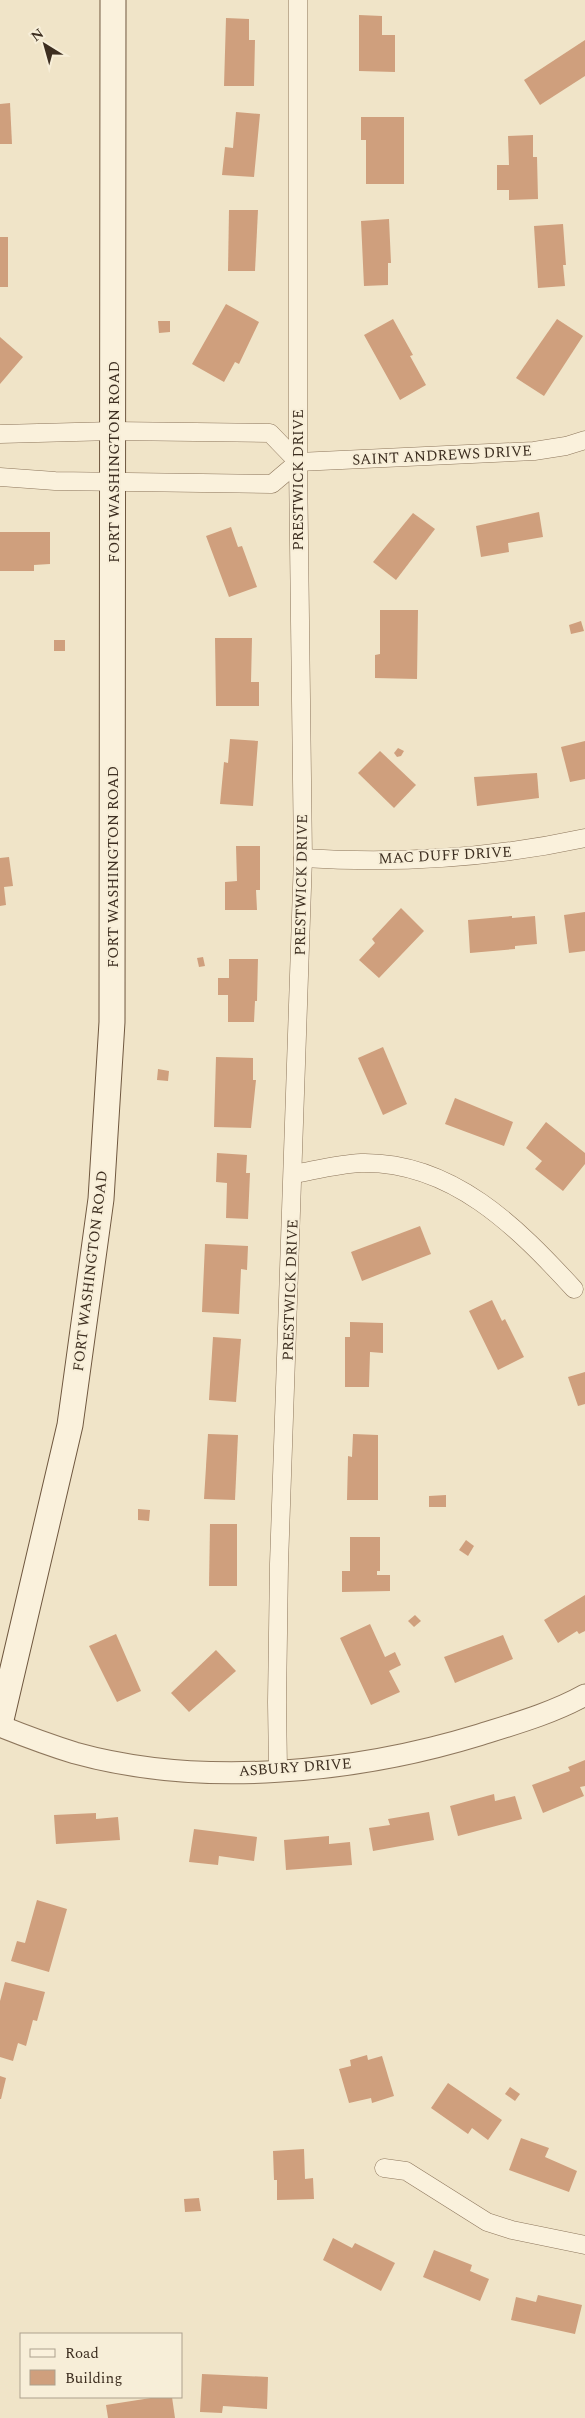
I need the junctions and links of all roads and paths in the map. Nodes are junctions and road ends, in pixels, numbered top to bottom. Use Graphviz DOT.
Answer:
graph roads {
  1 [pos="113,0"];
  2 [pos="298,0"];
  3 [pos="114,431"];
  4 [pos="0,434"];
  5 [pos="585,440"];
  6 [pos="298,462"];
  7 [pos="0,478"];
  8 [pos="114,482"];
  9 [pos="585,838"];
  10 [pos="303,858"];
  11 [pos="294,1174"];
  12 [pos="574,1288"];
  13 [pos="585,1695"];
  14 [pos="0,1725"];
  15 [pos="278,1770"];
  16 [pos="384,2168"];
  17 [pos="585,2244"];
  1 -- 3 [label="main road, FORT WASHINGTON ROAD"];
  2 -- 6 [label="street, PRESTWICK DRIVE"];
  3 -- 4 [label="street"];
  3 -- 6 [label="street"];
  3 -- 8 [label="main road, FORT WASHINGTON ROAD"];
  5 -- 6 [label="street, SAINT ANDREWS DRIVE"];
  6 -- 8 [label="street"];
  6 -- 10 [label="street, PRESTWICK DRIVE"];
  7 -- 8 [label="street"];
  8 -- 14 [label="main road, FORT WASHINGTON ROAD"];
  9 -- 10 [label="street, MAC DUFF DRIVE"];
  10 -- 11 [label="street, PRESTWICK DRIVE"];
  11 -- 12 [label="street"];
  11 -- 15 [label="street, PRESTWICK DRIVE"];
  13 -- 15 [label="street, ASBURY DRIVE"];
  14 -- 15 [label="street, ASBURY DRIVE"];
  16 -- 17 [label="street"];
}
